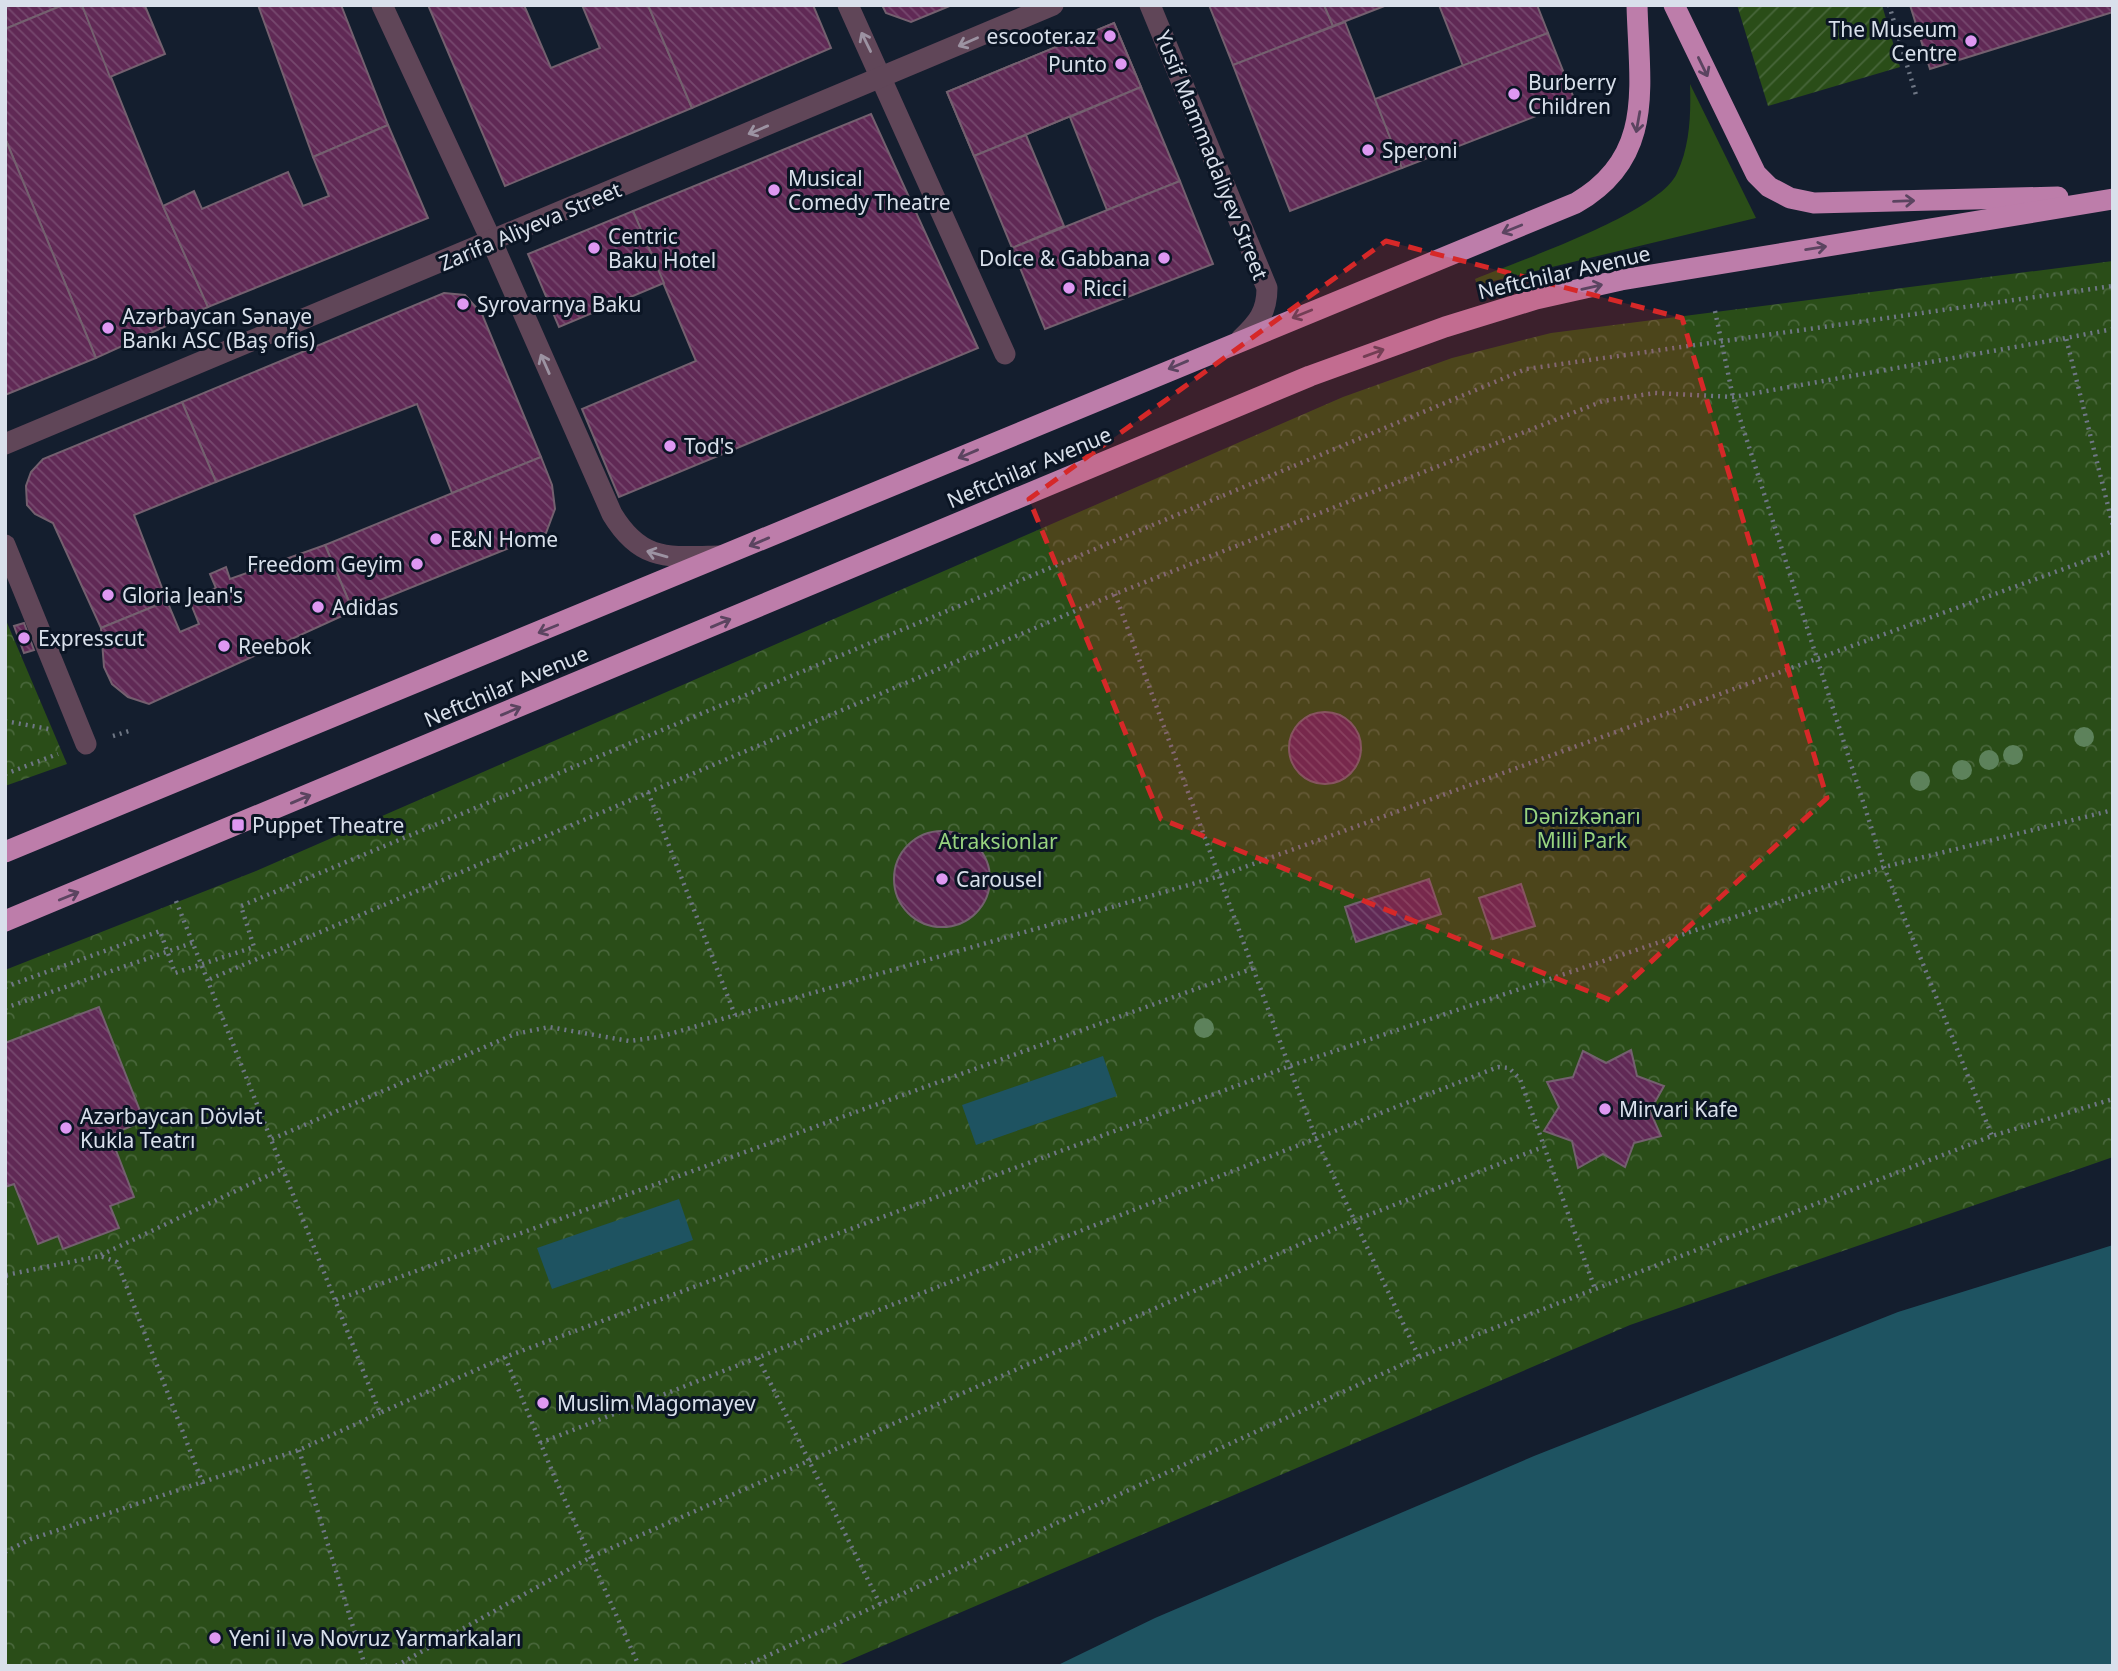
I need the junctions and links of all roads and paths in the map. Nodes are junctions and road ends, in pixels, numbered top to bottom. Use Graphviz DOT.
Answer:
graph roads {
  1 [pos="382,5"];
  2 [pos="848,5"];
  3 [pos="1053,5"];
  4 [pos="1150,5"];
  5 [pos="1637,5"];
  6 [pos="1674,5"];
  7 [pos="1889,5"];
  8 [pos="884,79"];
  9 [pos="1916,95"];
  10 [pos="2113,197"];
  11 [pos="492,242"];
  12 [pos="2113,286"];
  13 [pos="1715,311"];
  14 [pos="2113,329"];
  15 [pos="2066,338"];
  16 [pos="1241,339"];
  17 [pos="1721,341"];
  18 [pos="1005,354"];
  19 [pos="1733,397"];
  20 [pos="5,444"];
  21 [pos="2113,526"];
  22 [pos="5,545"];
  23 [pos="2113,551"];
  24 [pos="725,556"];
  25 [pos="1115,594"];
  26 [pos="1817,658"];
  27 [pos="5,721"];
  28 [pos="84,740"];
  29 [pos="5,774"];
  30 [pos="648,792"];
  31 [pos="2113,810"];
  32 [pos="5,852"];
  33 [pos="1884,867"];
  34 [pos="1220,876"];
  35 [pos="176,901"];
  36 [pos="5,921"];
  37 [pos="195,942"];
  38 [pos="167,951"];
  39 [pos="203,964"];
  40 [pos="1254,968"];
  41 [pos="210,979"];
  42 [pos="5,987"];
  43 [pos="5,1008"];
  44 [pos="735,1015"];
  45 [pos="1290,1066"];
  46 [pos="2113,1099"];
  47 [pos="1992,1136"];
  48 [pos="272,1139"];
  49 [pos="1316,1139"];
  50 [pos="1542,1147"];
  51 [pos="284,1168"];
  52 [pos="1353,1221"];
  53 [pos="100,1256"];
  54 [pos="6,1273"];
  55 [pos="5,1285"];
  56 [pos="1595,1289"];
  57 [pos="335,1300"];
  58 [pos="505,1357"];
  59 [pos="1419,1357"];
  60 [pos="758,1358"];
  61 [pos="380,1413"];
  62 [pos="540,1443"];
  63 [pos="299,1450"];
  64 [pos="808,1461"];
  65 [pos="203,1484"];
  66 [pos="5,1552"];
  67 [pos="591,1557"];
  68 [pos="880,1604"];
  69 [pos="365,1666"];
  70 [pos="396,1666"];
  71 [pos="639,1666"];
  72 [pos="745,1666"];
  1 -- 11 [label="street"];
  8 -- 2 [label="street, one-way"];
  3 -- 8 [label="street, Zarifa Aliyeva Street, one-way"];
  4 -- 16 [label="street, Yusif Mammadaliyev Street"];
  5 -- 16 [label="highway, Neftchilar Avenue, one-way"];
  6 -- 10 [label="highway, one-way"];
  7 -- 9 [label="path"];
  8 -- 11 [label="street, Zarifa Aliyeva Street, one-way"];
  8 -- 18 [label="street"];
  36 -- 10 [label="highway, Neftchilar Avenue, one-way"];
  11 -- 20 [label="street, Zarifa Aliyeva Street"];
  24 -- 11 [label="street, one-way"];
  12 -- 17 [label="path"];
  13 -- 17 [label="path"];
  14 -- 15 [label="path"];
  15 -- 19 [label="path"];
  15 -- 21 [label="path"];
  16 -- 24 [label="highway, Neftchilar Avenue, one-way"];
  17 -- 19 [label="path"];
  17 -- 39 [label="path"];
  19 -- 25 [label="path"];
  19 -- 26 [label="path"];
  22 -- 28 [label="street"];
  23 -- 26 [label="path"];
  24 -- 32 [label="highway, Neftchilar Avenue, one-way"];
  25 -- 30 [label="path"];
  25 -- 34 [label="path"];
  26 -- 33 [label="path"];
  26 -- 34 [label="path"];
  27 -- 28 [label="path"];
  28 -- 29 [label="path"];
  30 -- 41 [label="path"];
  30 -- 44 [label="path"];
  31 -- 33 [label="path"];
  33 -- 45 [label="path"];
  33 -- 47 [label="path"];
  34 -- 40 [label="path"];
  34 -- 44 [label="path"];
  35 -- 37 [label="path"];
  37 -- 38 [label="path"];
  37 -- 39 [label="path"];
  38 -- 39 [label="path"];
  38 -- 42 [label="path"];
  38 -- 43 [label="path"];
  39 -- 41 [label="path"];
  40 -- 45 [label="path"];
  40 -- 57 [label="path"];
  41 -- 48 [label="path"];
  44 -- 48 [label="path"];
  45 -- 49 [label="path"];
  45 -- 58 [label="path"];
  46 -- 47 [label="path"];
  47 -- 56 [label="path"];
  48 -- 51 [label="path"];
  49 -- 50 [label="path"];
  49 -- 52 [label="path"];
  49 -- 60 [label="path"];
  50 -- 52 [label="path"];
  50 -- 56 [label="path"];
  51 -- 53 [label="path"];
  51 -- 57 [label="path"];
  52 -- 59 [label="path"];
  52 -- 64 [label="path"];
  53 -- 54 [label="path"];
  53 -- 65 [label="path"];
  54 -- 55 [label="path"];
  56 -- 59 [label="path"];
  57 -- 61 [label="path"];
  58 -- 61 [label="path"];
  58 -- 62 [label="path"];
  59 -- 68 [label="path"];
  60 -- 62 [label="path"];
  60 -- 64 [label="path"];
  61 -- 63 [label="path"];
  62 -- 67 [label="path"];
  63 -- 65 [label="path"];
  63 -- 69 [label="path"];
  64 -- 67 [label="path"];
  64 -- 68 [label="path"];
  65 -- 66 [label="path"];
  67 -- 70 [label="path"];
  67 -- 71 [label="path"];
  68 -- 72 [label="path"];
}
